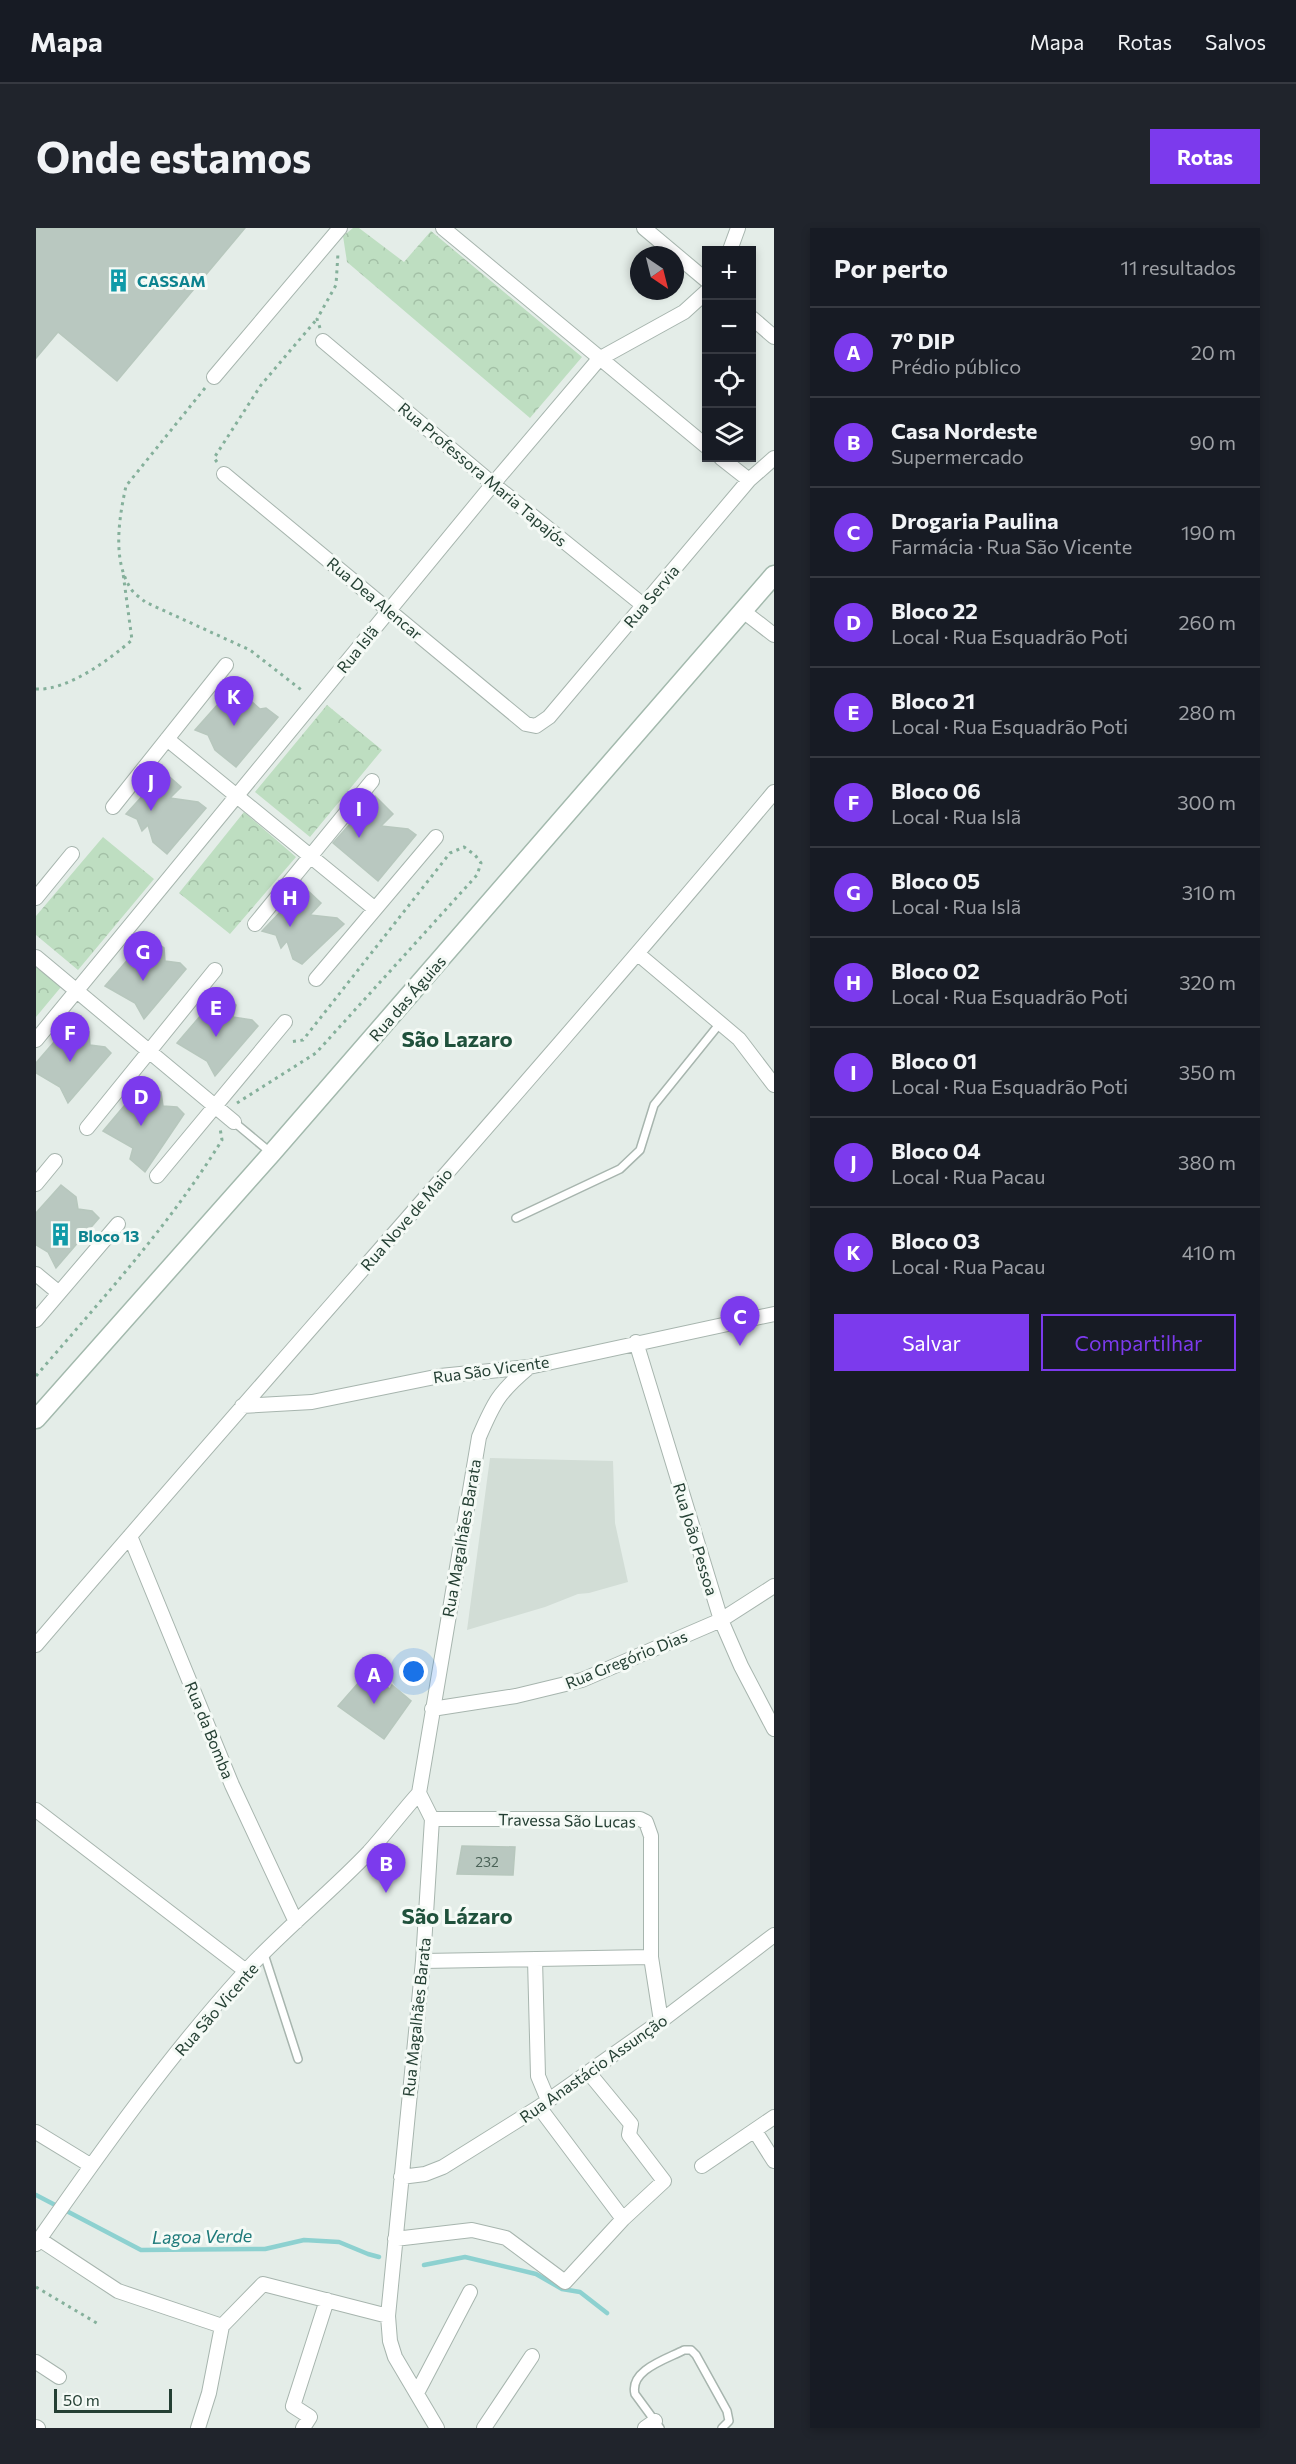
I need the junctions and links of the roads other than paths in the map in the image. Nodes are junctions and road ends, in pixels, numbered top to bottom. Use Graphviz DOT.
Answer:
graph roads {
  1 [pos="443,228"];
  2 [pos="644,228"];
  3 [pos="738,228"];
  4 [pos="338,231"];
  5 [pos="731,246"];
  6 [pos="702,277"];
  7 [pos="702,296"];
  8 [pos="756,321"];
  9 [pos="774,337"];
  10 [pos="323,341"];
  11 [pos="599,359"];
  12 [pos="214,377"];
  13 [pos="702,443"];
  14 [pos="774,458"];
  15 [pos="726,462"];
  16 [pos="224,474"];
  17 [pos="749,480"];
  18 [pos="493,484"];
  19 [pos="774,574"];
  20 [pos="643,605"];
  21 [pos="390,609"];
  22 [pos="743,610"];
  23 [pos="774,635"];
  24 [pos="226,665"];
  25 [pos="526,724"];
  26 [pos="167,739"];
  27 [pos="372,782"];
  28 [pos="774,792"];
  29 [pos="237,796"];
  30 [pos="113,807"];
  31 [pos="436,837"];
  32 [pos="72,854"];
  33 [pos="311,856"];
  34 [pos="36,898"];
  35 [pos="375,909"];
  36 [pos="255,924"];
  37 [pos="638,954"];
  38 [pos="36,957"];
  39 [pos="215,970"];
  40 [pos="316,979"];
  41 [pos="76,990"];
  42 [pos="285,1022"];
  43 [pos="721,1022"];
  44 [pos="36,1040"];
  45 [pos="149,1051"];
  46 [pos="774,1085"];
  47 [pos="218,1108"];
  48 [pos="234,1122"];
  49 [pos="87,1128"];
  50 [pos="272,1153"];
  51 [pos="55,1161"];
  52 [pos="158,1176"];
  53 [pos="36,1184"];
  54 [pos="516,1218"];
  55 [pos="118,1224"];
  56 [pos="36,1274"];
  57 [pos="59,1293"];
  58 [pos="774,1314"];
  59 [pos="36,1320"];
  60 [pos="636,1342"];
  61 [pos="529,1367"];
  62 [pos="242,1406"];
  63 [pos="36,1419"];
  64 [pos="130,1536"];
  65 [pos="774,1586"];
  66 [pos="721,1620"];
  67 [pos="36,1646"];
  68 [pos="432,1709"];
  69 [pos="774,1729"];
  70 [pos="419,1793"];
  71 [pos="36,1810"];
  72 [pos="432,1819"];
  73 [pos="296,1922"];
  74 [pos="774,1935"];
  75 [pos="264,1954"];
  76 [pos="651,1957"];
  77 [pos="535,1959"];
  78 [pos="423,1961"];
  79 [pos="246,1971"];
  80 [pos="661,2021"];
  81 [pos="298,2059"];
  82 [pos="590,2073"];
  83 [pos="544,2104"];
  84 [pos="774,2117"];
  85 [pos="755,2131"];
  86 [pos="36,2132"];
  87 [pos="774,2162"];
  88 [pos="90,2166"];
  89 [pos="702,2166"];
  90 [pos="401,2177"];
  91 [pos="623,2219"];
  92 [pos="395,2239"];
  93 [pos="38,2242"];
  94 [pos="471,2292"];
  95 [pos="327,2300"];
  96 [pos="388,2316"];
  97 [pos="222,2326"];
  98 [pos="532,2356"];
  99 [pos="36,2362"];
  100 [pos="59,2377"];
  101 [pos="417,2393"];
  102 [pos="653,2426"];
  103 [pos="198,2428"];
  104 [pos="303,2428"];
  105 [pos="437,2428"];
  106 [pos="484,2428"];
  107 [pos="722,2428"];
  1 -- 11 [label="street"];
  2 -- 6 [label="street"];
  3 -- 5 [label="street"];
  4 -- 12 [label="street"];
  7 -- 11 [label="street, Rua Islã"];
  8 -- 9 [label="street"];
  10 -- 18 [label="street, Rua Professora Maria Tapajós"];
  11 -- 13 [label="street"];
  11 -- 18 [label="street, Rua Islã"];
  14 -- 17 [label="street, Rua Servia"];
  15 -- 17 [label="street"];
  16 -- 21 [label="street, Rua Dea Alencar"];
  17 -- 20 [label="street, Rua Servia"];
  18 -- 20 [label="street, Rua Professora Maria Tapajós"];
  18 -- 21 [label="street, Rua Islã"];
  19 -- 22 [label="street, Rua das Águias"];
  20 -- 25 [label="street, Rua Servia"];
  21 -- 25 [label="street, Rua Dea Alencar"];
  21 -- 29 [label="street, Rua Islã"];
  22 -- 23 [label="street"];
  22 -- 50 [label="street, Rua das Águias"];
  24 -- 26 [label="street"];
  26 -- 29 [label="street"];
  26 -- 30 [label="street"];
  27 -- 33 [label="street"];
  28 -- 37 [label="street, Rua Nove de Maio"];
  29 -- 33 [label="street"];
  29 -- 41 [label="street, Rua Islã"];
  31 -- 35 [label="street"];
  32 -- 34 [label="street"];
  33 -- 35 [label="street"];
  33 -- 36 [label="street"];
  35 -- 40 [label="street"];
  37 -- 43 [label="street"];
  37 -- 62 [label="street, Rua Nove de Maio"];
  38 -- 41 [label="street"];
  39 -- 45 [label="street"];
  41 -- 44 [label="street, Rua Islã"];
  41 -- 45 [label="street"];
  42 -- 47 [label="street"];
  43 -- 46 [label="street"];
  43 -- 54 [label="lane"];
  45 -- 47 [label="street"];
  45 -- 49 [label="street"];
  47 -- 48 [label="street"];
  47 -- 52 [label="street"];
  48 -- 50 [label="lane"];
  50 -- 63 [label="street, Rua das Águias"];
  51 -- 53 [label="street"];
  55 -- 57 [label="street"];
  56 -- 57 [label="street"];
  57 -- 59 [label="street"];
  58 -- 60 [label="street, Rua São Vicente"];
  60 -- 61 [label="street, Rua São Vicente"];
  60 -- 66 [label="street, Rua João Pessoa"];
  61 -- 62 [label="street, Rua São Vicente"];
  61 -- 68 [label="street, Rua Magalhães Barata"];
  62 -- 64 [label="street, Rua Nove de Maio"];
  64 -- 67 [label="street, Rua Nove de Maio"];
  64 -- 73 [label="street, Rua da Bomba"];
  65 -- 66 [label="street, Rua Gregório Dias"];
  66 -- 68 [label="street, Rua Gregório Dias"];
  66 -- 69 [label="street, Rua João Pessoa"];
  68 -- 70 [label="street, Rua Magalhães Barata"];
  70 -- 72 [label="street"];
  70 -- 73 [label="street, Rua São Vicente"];
  71 -- 79 [label="street"];
  72 -- 76 [label="street, Travessa São Lucas"];
  72 -- 78 [label="street, Rua Magalhães Barata"];
  73 -- 75 [label="street, Rua São Vicente"];
  74 -- 80 [label="street, Rua Anastácio Assunção"];
  75 -- 79 [label="street, Rua São Vicente"];
  75 -- 81 [label="lane"];
  76 -- 77 [label="street"];
  76 -- 80 [label="street, Travessa São Lucas"];
  77 -- 78 [label="street"];
  77 -- 83 [label="street"];
  78 -- 90 [label="street, Rua Magalhães Barata"];
  79 -- 88 [label="street, Rua São Vicente"];
  80 -- 82 [label="street, Rua Anastácio Assunção"];
  82 -- 83 [label="street, Rua Anastácio Assunção"];
  82 -- 91 [label="street"];
  83 -- 90 [label="street, Rua Anastácio Assunção"];
  83 -- 91 [label="street"];
  84 -- 85 [label="street"];
  85 -- 87 [label="street"];
  85 -- 89 [label="street"];
  86 -- 88 [label="street"];
  88 -- 93 [label="street, Rua São Vicente"];
  90 -- 92 [label="street, Rua Magalhães Barata"];
  91 -- 92 [label="street"];
  92 -- 96 [label="street, Rua Magalhães Barata"];
  93 -- 97 [label="street"];
  94 -- 101 [label="street"];
  95 -- 96 [label="street"];
  95 -- 97 [label="street"];
  95 -- 104 [label="street"];
  96 -- 101 [label="street, Rua Magalhães Barata"];
  97 -- 103 [label="street"];
  98 -- 106 [label="street"];
  99 -- 100 [label="street"];
  101 -- 105 [label="street, Rua Magalhães Barata"];
  102 -- 107 [label="lane"];
}
